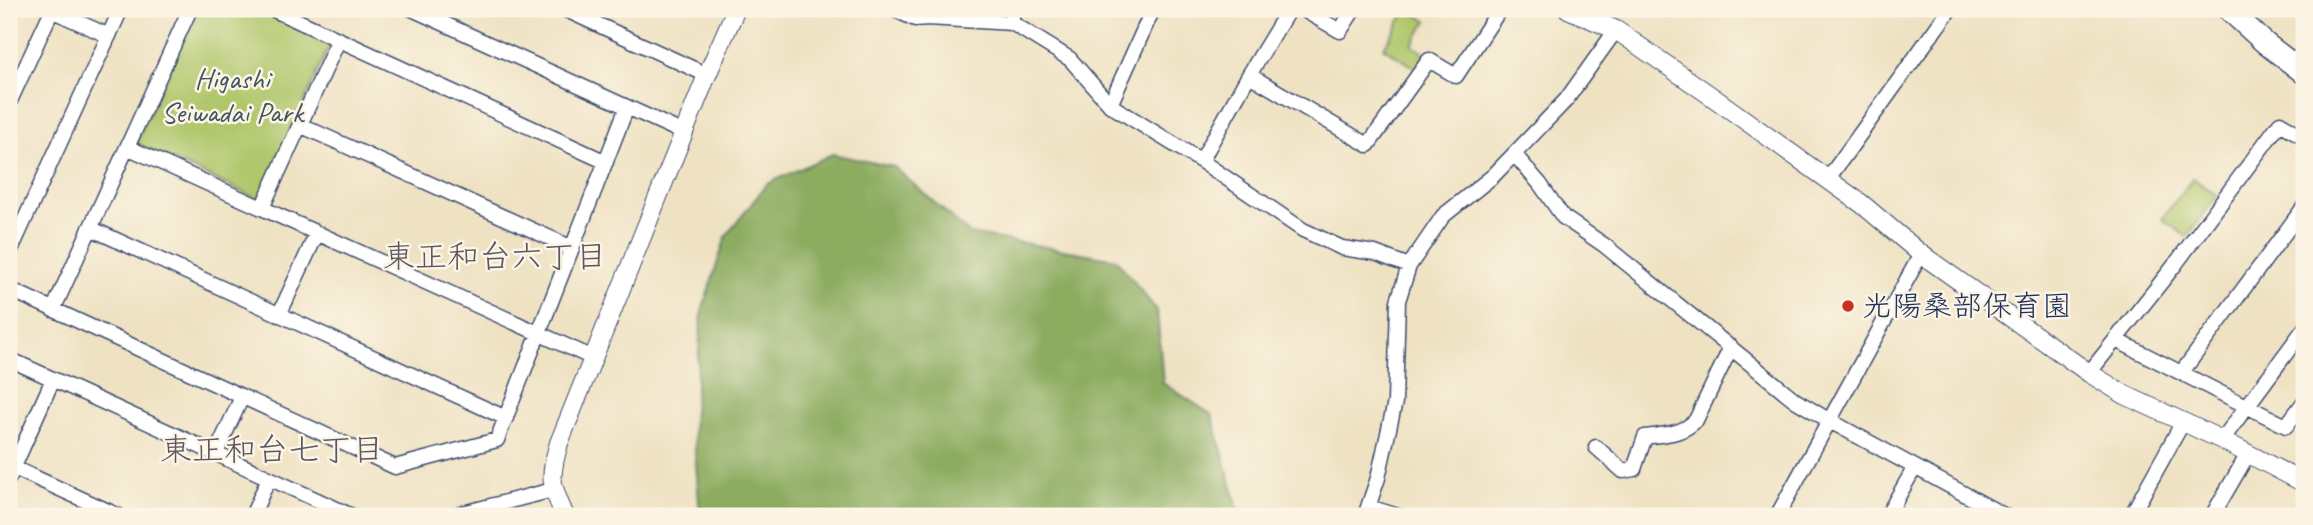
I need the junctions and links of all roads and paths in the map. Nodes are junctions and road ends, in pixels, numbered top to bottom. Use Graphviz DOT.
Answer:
graph roads {
  1 [pos="121,9"];
  2 [pos="190,9"];
  3 [pos="272,9"];
  4 [pos="412,9"];
  5 [pos="564,9"];
  6 [pos="736,9"];
  7 [pos="893,9"];
  8 [pos="1153,9"];
  9 [pos="1289,9"];
  10 [pos="1302,9"];
  11 [pos="1354,9"];
  12 [pos="1500,9"];
  13 [pos="1568,9"];
  14 [pos="1950,9"];
  15 [pos="2228,9"];
  16 [pos="50,10"];
  17 [pos="430,13"];
  18 [pos="926,13"];
  19 [pos="1011,16"];
  20 [pos="1616,30"];
  21 [pos="108,36"];
  22 [pos="338,41"];
  23 [pos="2304,73"];
  24 [pos="708,75"];
  25 [pos="1248,75"];
  26 [pos="10,96"];
  27 [pos="1110,105"];
  28 [pos="627,107"];
  29 [pos="300,125"];
  30 [pos="684,133"];
  31 [pos="2304,137"];
  32 [pos="127,147"];
  33 [pos="1515,155"];
  34 [pos="1201,161"];
  35 [pos="606,162"];
  36 [pos="1827,180"];
  37 [pos="262,208"];
  38 [pos="2304,208"];
  39 [pos="90,228"];
  40 [pos="317,233"];
  41 [pos="572,248"];
  42 [pos="9,254"];
  43 [pos="1921,254"];
  44 [pos="1409,266"];
  45 [pos="9,289"];
  46 [pos="53,310"];
  47 [pos="279,315"];
  48 [pos="2304,329"];
  49 [pos="538,334"];
  50 [pos="2116,340"];
  51 [pos="1731,347"];
  52 [pos="593,358"];
  53 [pos="9,359"];
  54 [pos="2182,372"];
  55 [pos="2089,373"];
  56 [pos="53,379"];
  57 [pos="242,397"];
  58 [pos="2304,402"];
  59 [pos="2248,405"];
  60 [pos="506,418"];
  61 [pos="1830,421"];
  62 [pos="2183,422"];
  63 [pos="2222,440"];
  64 [pos="1596,447"];
  65 [pos="216,453"];
  66 [pos="2248,454"];
  67 [pos="1915,467"];
  68 [pos="11,473"];
  69 [pos="269,478"];
  70 [pos="2304,483"];
  71 [pos="553,489"];
  72 [pos="1367,512"];
  73 [pos="119,516"];
  74 [pos="252,516"];
  75 [pos="352,516"];
  76 [pos="451,516"];
  77 [pos="565,516"];
  78 [pos="1398,516"];
  79 [pos="1777,516"];
  80 [pos="1886,516"];
  81 [pos="2005,516"];
  82 [pos="2132,516"];
  83 [pos="2211,516"];
  1 -- 21 [label="street"];
  2 -- 32 [label="street"];
  3 -- 22 [label="street"];
  4 -- 17 [label="street"];
  5 -- 24 [label="street"];
  6 -- 24 [label="street"];
  7 -- 18 [label="street"];
  8 -- 27 [label="street"];
  9 -- 25 [label="street"];
  10 -- 11 [label="street"];
  12 -- 25 [label="street"];
  13 -- 20 [label="street"];
  14 -- 36 [label="street"];
  15 -- 23 [label="main road"];
  16 -- 21 [label="street"];
  16 -- 26 [label="street"];
  17 -- 28 [label="street"];
  18 -- 19 [label="street"];
  19 -- 27 [label="street"];
  20 -- 33 [label="street"];
  20 -- 36 [label="street"];
  21 -- 42 [label="street"];
  22 -- 29 [label="street"];
  22 -- 35 [label="street"];
  24 -- 30 [label="street"];
  25 -- 34 [label="street"];
  27 -- 34 [label="street"];
  28 -- 30 [label="street"];
  28 -- 35 [label="street"];
  29 -- 37 [label="street"];
  29 -- 41 [label="street"];
  30 -- 52 [label="street"];
  31 -- 50 [label="street"];
  32 -- 37 [label="street"];
  32 -- 39 [label="street"];
  33 -- 44 [label="street"];
  33 -- 51 [label="street"];
  34 -- 44 [label="street"];
  35 -- 41 [label="street"];
  36 -- 43 [label="street"];
  37 -- 40 [label="street"];
  38 -- 54 [label="street"];
  39 -- 46 [label="street"];
  39 -- 47 [label="street"];
  40 -- 47 [label="street"];
  40 -- 49 [label="street"];
  41 -- 49 [label="street"];
  43 -- 55 [label="street"];
  43 -- 61 [label="street"];
  44 -- 72 [label="street"];
  45 -- 46 [label="street"];
  46 -- 57 [label="street"];
  47 -- 60 [label="street"];
  48 -- 59 [label="street"];
  49 -- 52 [label="street"];
  49 -- 60 [label="street"];
  50 -- 54 [label="street"];
  50 -- 55 [label="street"];
  51 -- 61 [label="street"];
  51 -- 64 [label="street"];
  52 -- 71 [label="street"];
  53 -- 56 [label="street"];
  54 -- 59 [label="street"];
  55 -- 62 [label="street"];
  56 -- 65 [label="street"];
  56 -- 68 [label="street"];
  57 -- 60 [label="street"];
  57 -- 65 [label="street"];
  58 -- 59 [label="street"];
  59 -- 63 [label="street"];
  61 -- 67 [label="street"];
  61 -- 79 [label="street"];
  62 -- 63 [label="street"];
  62 -- 82 [label="street"];
  63 -- 66 [label="street"];
  65 -- 69 [label="street"];
  66 -- 70 [label="street"];
  66 -- 83 [label="street"];
  67 -- 80 [label="street"];
  67 -- 81 [label="street"];
  68 -- 73 [label="street"];
  69 -- 74 [label="street"];
  69 -- 75 [label="street"];
  71 -- 76 [label="street"];
  71 -- 77 [label="street"];
  72 -- 78 [label="street"];
}
